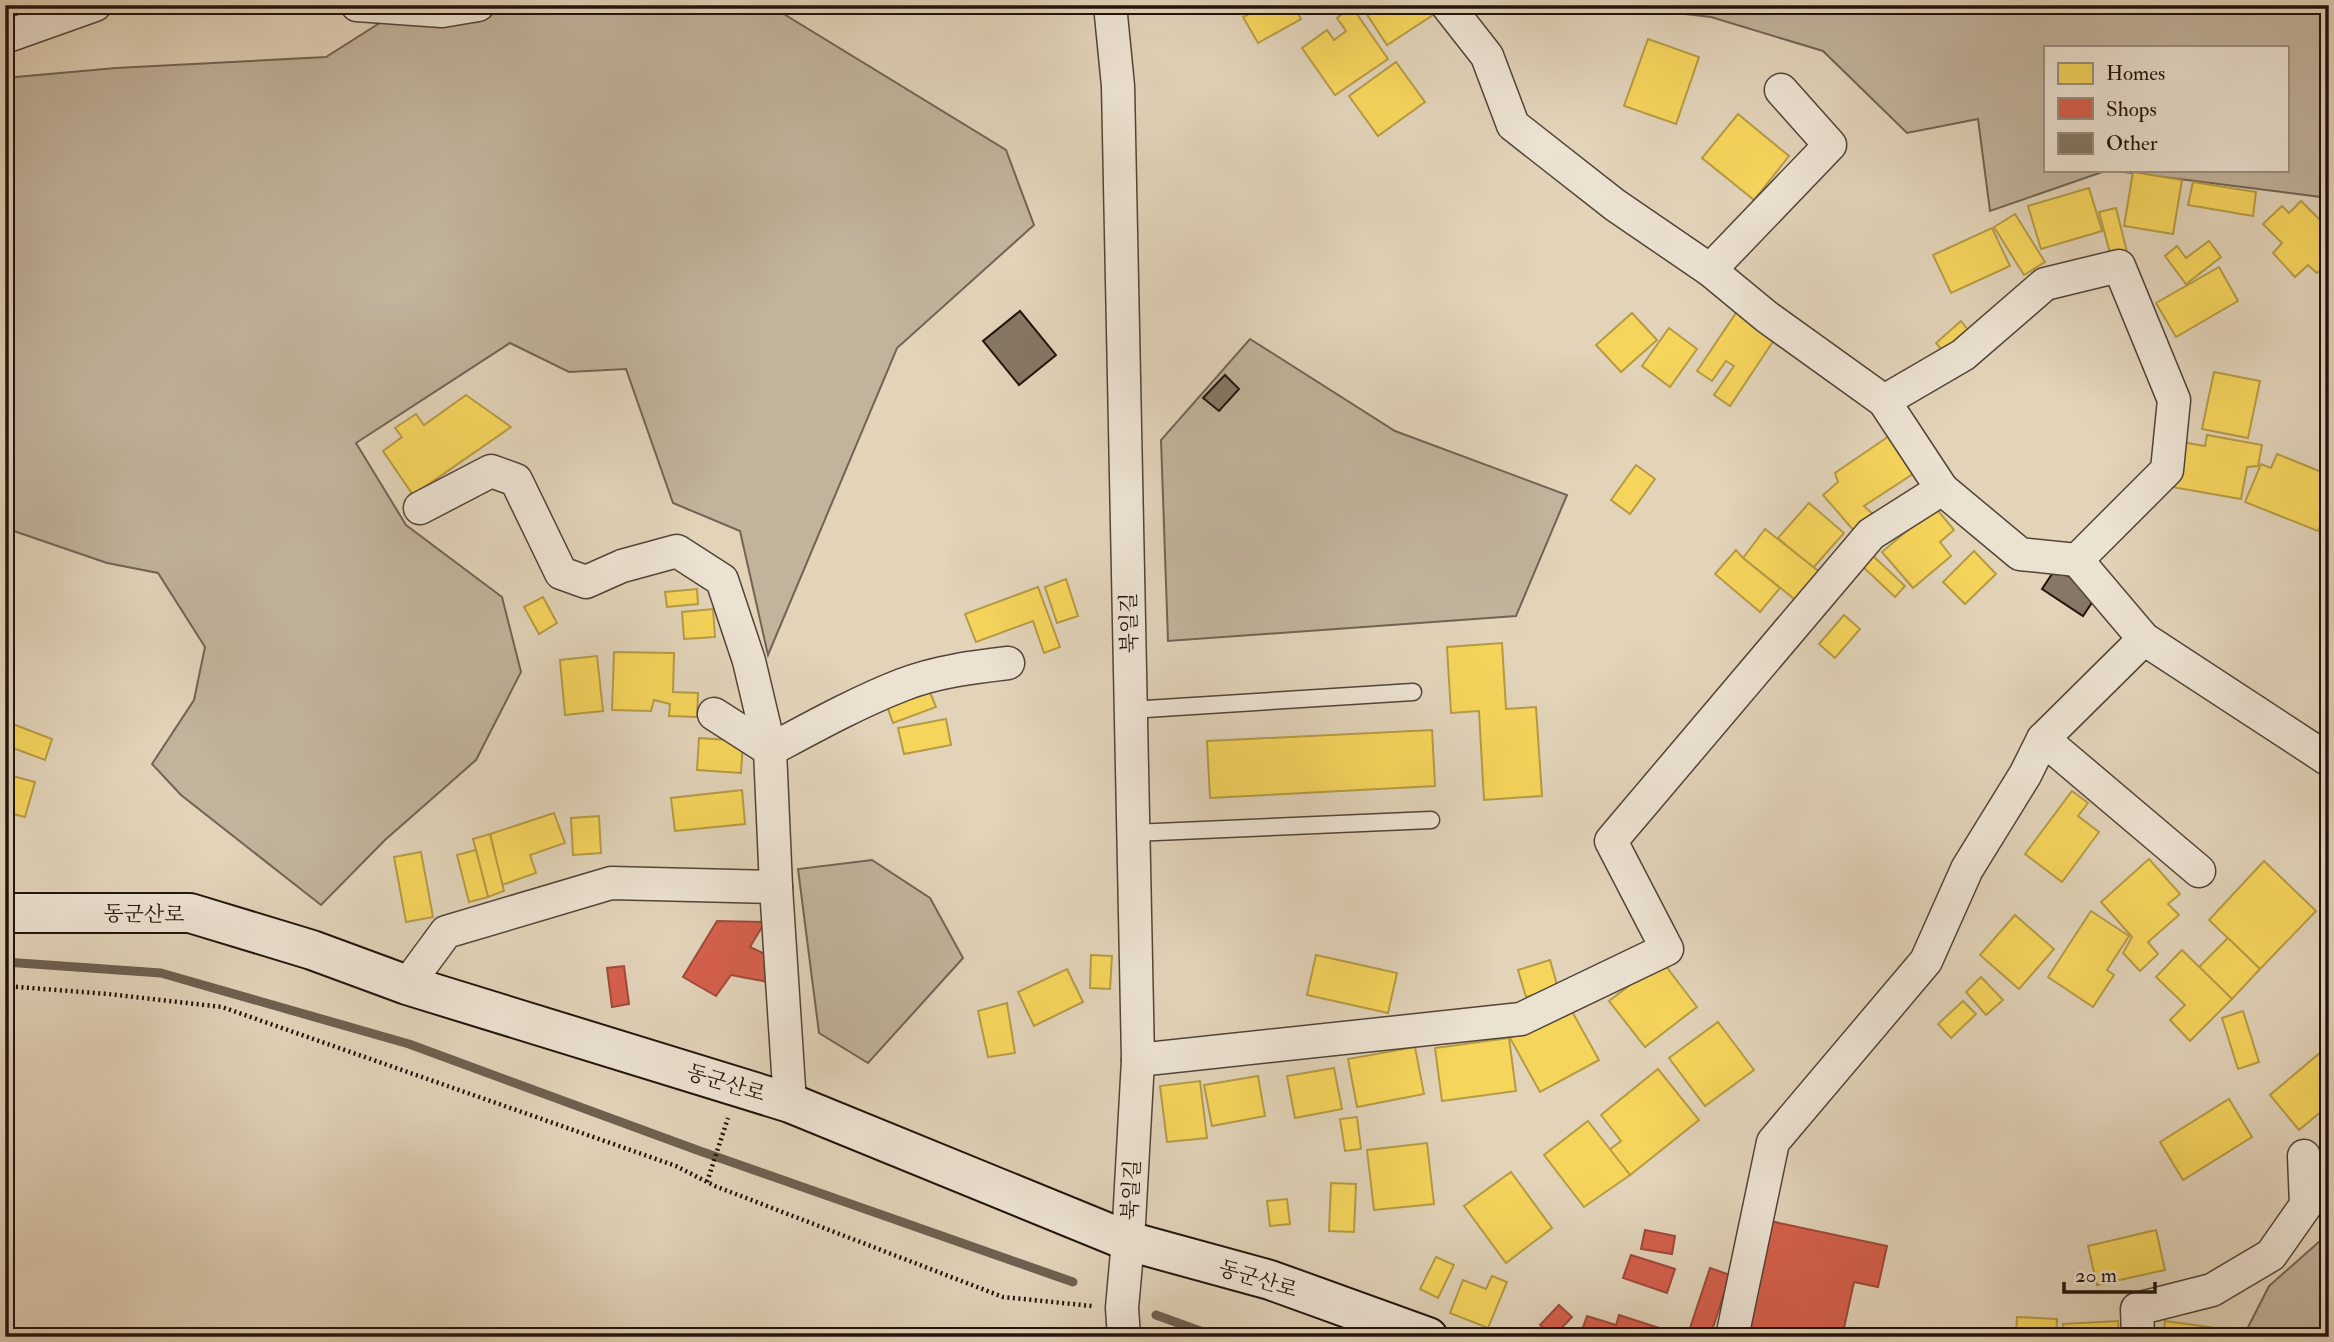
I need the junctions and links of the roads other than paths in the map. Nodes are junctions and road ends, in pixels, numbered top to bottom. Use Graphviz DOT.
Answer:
graph roads {
  1 [pos="94,5"];
  2 [pos="356,5"];
  3 [pos="478,5"];
  4 [pos="1110,5"];
  5 [pos="1447,5"];
  6 [pos="5,37"];
  7 [pos="1781,90"];
  8 [pos="1710,270"];
  9 [pos="1884,401"];
  10 [pos="1942,489"];
  11 [pos="420,508"];
  12 [pos="2077,559"];
  13 [pos="2144,639"];
  14 [pos="1008,663"];
  15 [pos="1413,692"];
  16 [pos="1130,710"];
  17 [pos="714,714"];
  18 [pos="2043,739"];
  19 [pos="771,750"];
  20 [pos="2329,760"];
  21 [pos="1432,820"];
  22 [pos="1133,833"];
  23 [pos="2199,871"];
  24 [pos="776,887"];
  25 [pos="5,913"];
  26 [pos="407,985"];
  27 [pos="1138,1060"];
  28 [pos="790,1103"];
  29 [pos="2304,1156"];
  30 [pos="1128,1241"];
  31 [pos="1123,1323"];
  32 [pos="1428,1337"];
  33 [pos="1732,1337"];
  34 [pos="2138,1337"];
  1 -- 6 [label="street"];
  2 -- 3 [label="street"];
  4 -- 16 [label="street, 북일길"];
  5 -- 8 [label="street"];
  7 -- 8 [label="street"];
  8 -- 9 [label="street"];
  9 -- 10 [label="street"];
  9 -- 12 [label="street"];
  10 -- 12 [label="street"];
  10 -- 27 [label="street"];
  11 -- 19 [label="street"];
  12 -- 13 [label="street"];
  13 -- 18 [label="street"];
  13 -- 20 [label="street"];
  14 -- 19 [label="street"];
  15 -- 16 [label="lane"];
  16 -- 22 [label="street, 북일길"];
  17 -- 19 [label="street"];
  18 -- 23 [label="street"];
  18 -- 33 [label="street"];
  19 -- 24 [label="street"];
  21 -- 22 [label="lane"];
  22 -- 27 [label="street, 북일길"];
  24 -- 26 [label="street"];
  24 -- 28 [label="street"];
  25 -- 26 [label="street, 동군산로"];
  26 -- 28 [label="street, 동군산로"];
  27 -- 30 [label="street, 북일길"];
  28 -- 30 [label="street, 동군산로"];
  29 -- 34 [label="street"];
  30 -- 31 [label="street, 북일길"];
  30 -- 32 [label="street, 동군산로"];
}
